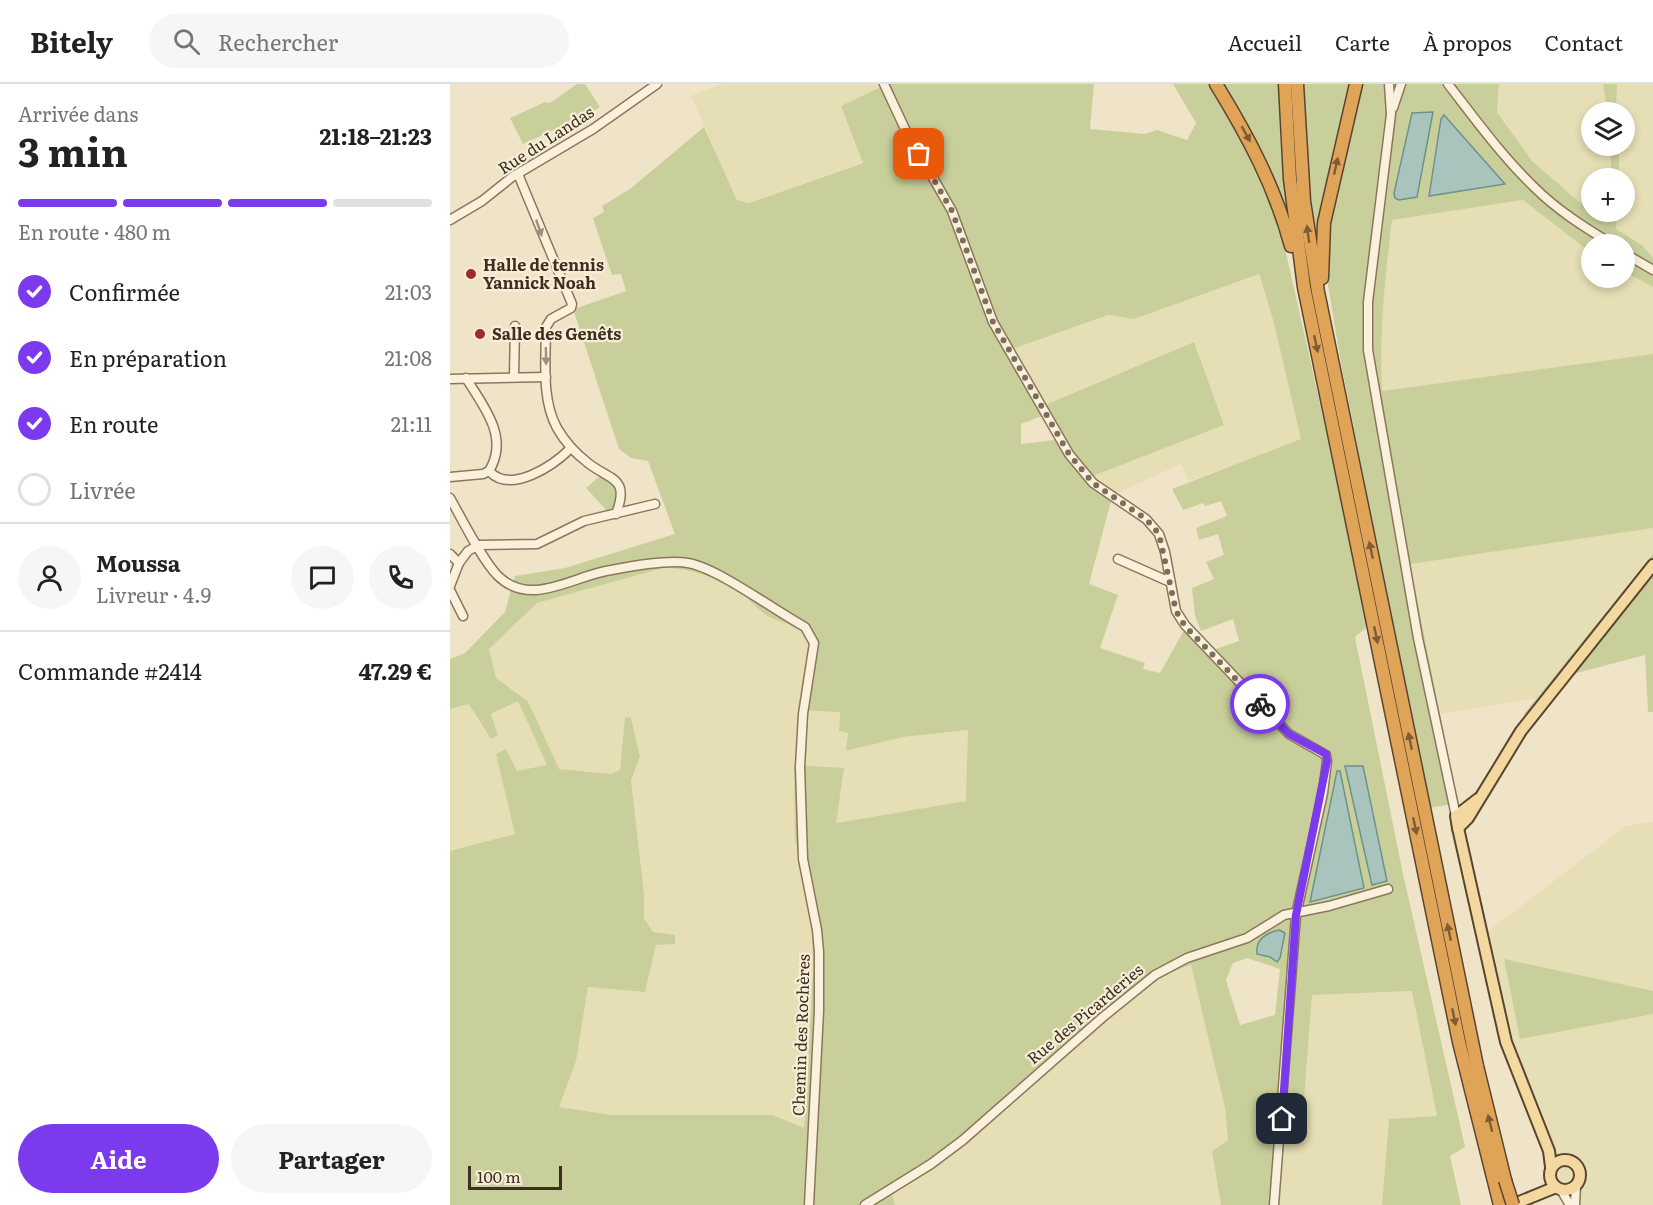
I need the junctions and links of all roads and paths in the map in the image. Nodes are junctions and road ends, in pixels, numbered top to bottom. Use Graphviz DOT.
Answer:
graph roads {
  1 [pos="657,84"];
  2 [pos="884,84"];
  3 [pos="1216,84"];
  4 [pos="1285,84"];
  5 [pos="1297,84"];
  6 [pos="1356,84"];
  7 [pos="1389,84"];
  8 [pos="1401,84"];
  9 [pos="1448,84"];
  10 [pos="1391,114"];
  11 [pos="518,174"];
  12 [pos="450,220"];
  13 [pos="1597,234"];
  14 [pos="1635,259"];
  15 [pos="1653,270"];
  16 [pos="1304,287"];
  17 [pos="515,326"];
  18 [pos="1326,333"];
  19 [pos="514,376"];
  20 [pos="546,376"];
  21 [pos="466,378"];
  22 [pos="450,379"];
  23 [pos="571,448"];
  24 [pos="489,471"];
  25 [pos="450,477"];
  26 [pos="450,498"];
  27 [pos="655,504"];
  28 [pos="616,514"];
  29 [pos="478,545"];
  30 [pos="450,555"];
  31 [pos="1118,559"];
  32 [pos="459,562"];
  33 [pos="1653,565"];
  34 [pos="1170,582"];
  35 [pos="450,588"];
  36 [pos="463,616"];
  37 [pos="1478,800"];
  38 [pos="1456,816"];
  39 [pos="1458,828"];
  40 [pos="1388,889"];
  41 [pos="1297,912"];
  42 [pos="1540,1127"];
  43 [pos="1563,1159"];
  44 [pos="1550,1172"];
  45 [pos="1500,1182"];
  46 [pos="1576,1185"];
  47 [pos="1558,1188"];
  48 [pos="1516,1203"];
  49 [pos="810,1205"];
  50 [pos="865,1205"];
  51 [pos="1274,1205"];
  52 [pos="1500,1205"];
  53 [pos="1570,1205"];
  54 [pos="1575,1205"];
  1 -- 11 [label="street, Rue du Landas"];
  2 -- 34 [label="street"];
  3 -- 16 [label="highway, one-way"];
  4 -- 16 [label="highway"];
  18 -- 5 [label="highway, one-way"];
  18 -- 6 [label="highway, one-way"];
  7 -- 10 [label="street"];
  8 -- 10 [label="street"];
  9 -- 13 [label="street"];
  10 -- 38 [label="street"];
  11 -- 12 [label="street, Rue du Landas"];
  11 -- 20 [label="street, one-way"];
  14 -- 15 [label="street"];
  16 -- 45 [label="highway, one-way"];
  17 -- 19 [label="street"];
  45 -- 18 [label="highway, one-way"];
  19 -- 20 [label="street"];
  19 -- 21 [label="street"];
  20 -- 23 [label="street"];
  21 -- 22 [label="street"];
  21 -- 24 [label="street"];
  23 -- 24 [label="street"];
  23 -- 28 [label="street"];
  24 -- 25 [label="street"];
  26 -- 29 [label="street"];
  27 -- 28 [label="street"];
  28 -- 29 [label="street"];
  29 -- 32 [label="street"];
  29 -- 49 [label="street, Chemin des Rochères"];
  30 -- 32 [label="street"];
  31 -- 34 [label="street"];
  32 -- 35 [label="street"];
  33 -- 37 [label="main road"];
  34 -- 41 [label="street"];
  35 -- 36 [label="street"];
  37 -- 38 [label="main road"];
  37 -- 39 [label="main road"];
  38 -- 39 [label="main road"];
  39 -- 42 [label="main road"];
  40 -- 41 [label="street, Rue des Picarderies"];
  41 -- 50 [label="street, Rue des Picarderies"];
  41 -- 51 [label="street"];
  42 -- 43 [label="main road"];
  42 -- 44 [label="main road"];
  43 -- 44 [label="main road"];
  43 -- 46 [label="main road"];
  44 -- 47 [label="main road"];
  44 -- 48 [label="main road"];
  45 -- 48 [label="highway, bridge"];
  45 -- 52 [label="highway"];
  46 -- 47 [label="main road"];
  46 -- 54 [label="street"];
  47 -- 48 [label="main road"];
  47 -- 53 [label="street"];
}
